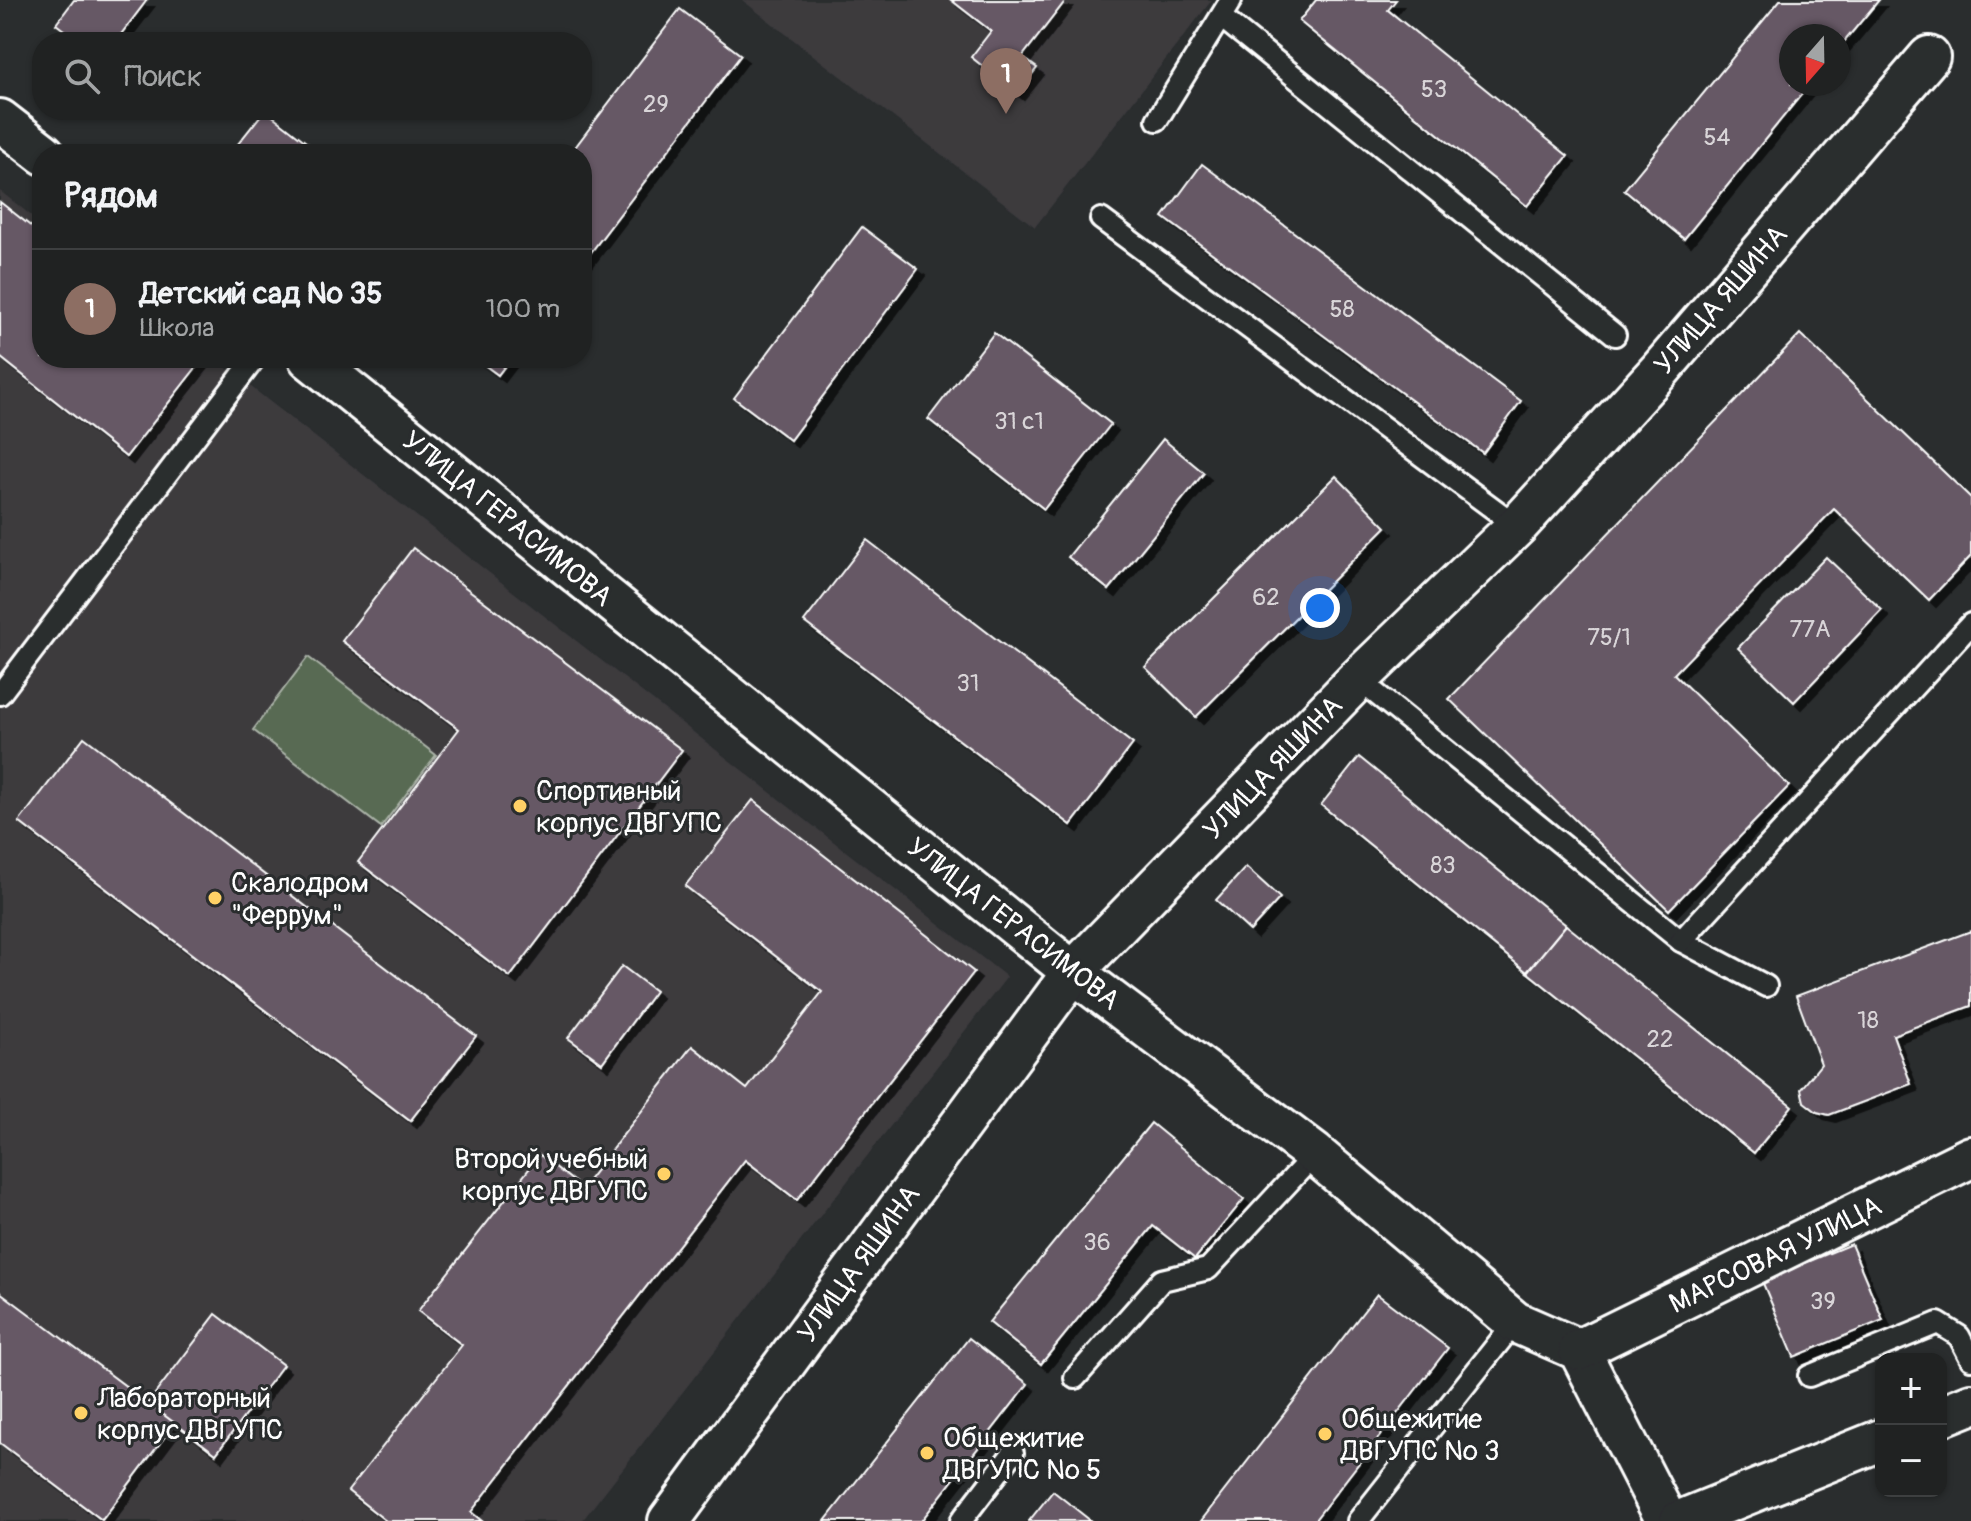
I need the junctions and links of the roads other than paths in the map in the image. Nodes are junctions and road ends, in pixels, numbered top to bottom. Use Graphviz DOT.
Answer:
graph roads {
  1 [pos="1226,8"];
  2 [pos="1929,57"];
  3 [pos="0,120"];
  4 [pos="1157,120"];
  5 [pos="32,145"];
  6 [pos="1101,219"];
  7 [pos="1615,335"];
  8 [pos="247,368"];
  9 [pos="321,368"];
  10 [pos="1517,526"];
  11 [pos="1971,624"];
  12 [pos="1358,679"];
  13 [pos="0,694"];
  14 [pos="1681,941"];
  15 [pos="1073,972"];
  16 [pos="1766,986"];
  17 [pos="1315,1154"];
  18 [pos="1971,1157"];
  19 [pos="1515,1322"];
  20 [pos="1579,1350"];
  21 [pos="1971,1359"];
  22 [pos="1809,1376"];
  23 [pos="1075,1378"];
  24 [pos="1971,1404"];
  25 [pos="1947,1414"];
  26 [pos="1875,1442"];
  27 [pos="1013,1453"];
  28 [pos="669,1521"];
  29 [pos="961,1521"];
  30 [pos="1358,1521"];
  31 [pos="1667,1521"];
  32 [pos="1680,1521"];
  1 -- 4 [label="lane"];
  1 -- 7 [label="lane"];
  2 -- 10 [label="street, УЛИЦА ЯШИНА"];
  3 -- 5 [label="street"];
  6 -- 10 [label="lane"];
  8 -- 13 [label="lane"];
  9 -- 15 [label="street, УЛИЦА ГЕРАСИМОВА"];
  10 -- 12 [label="street, УЛИЦА ЯШИНА"];
  11 -- 14 [label="lane"];
  12 -- 14 [label="lane"];
  12 -- 15 [label="street, УЛИЦА ЯШИНА"];
  14 -- 16 [label="lane"];
  15 -- 17 [label="street, УЛИЦА ГЕРАСИМОВА"];
  15 -- 28 [label="street, УЛИЦА ЯШИНА"];
  17 -- 19 [label="street, УЛИЦА ГЕРАСИМОВА"];
  17 -- 23 [label="lane"];
  18 -- 20 [label="street, МАРСОВАЯ УЛИЦА"];
  19 -- 20 [label="street, УЛИЦА ГЕРАСИМОВА"];
  19 -- 30 [label="lane"];
  20 -- 31 [label="street"];
  21 -- 22 [label="lane"];
  24 -- 25 [label="street"];
  26 -- 32 [label="street"];
  27 -- 29 [label="lane"];
}
